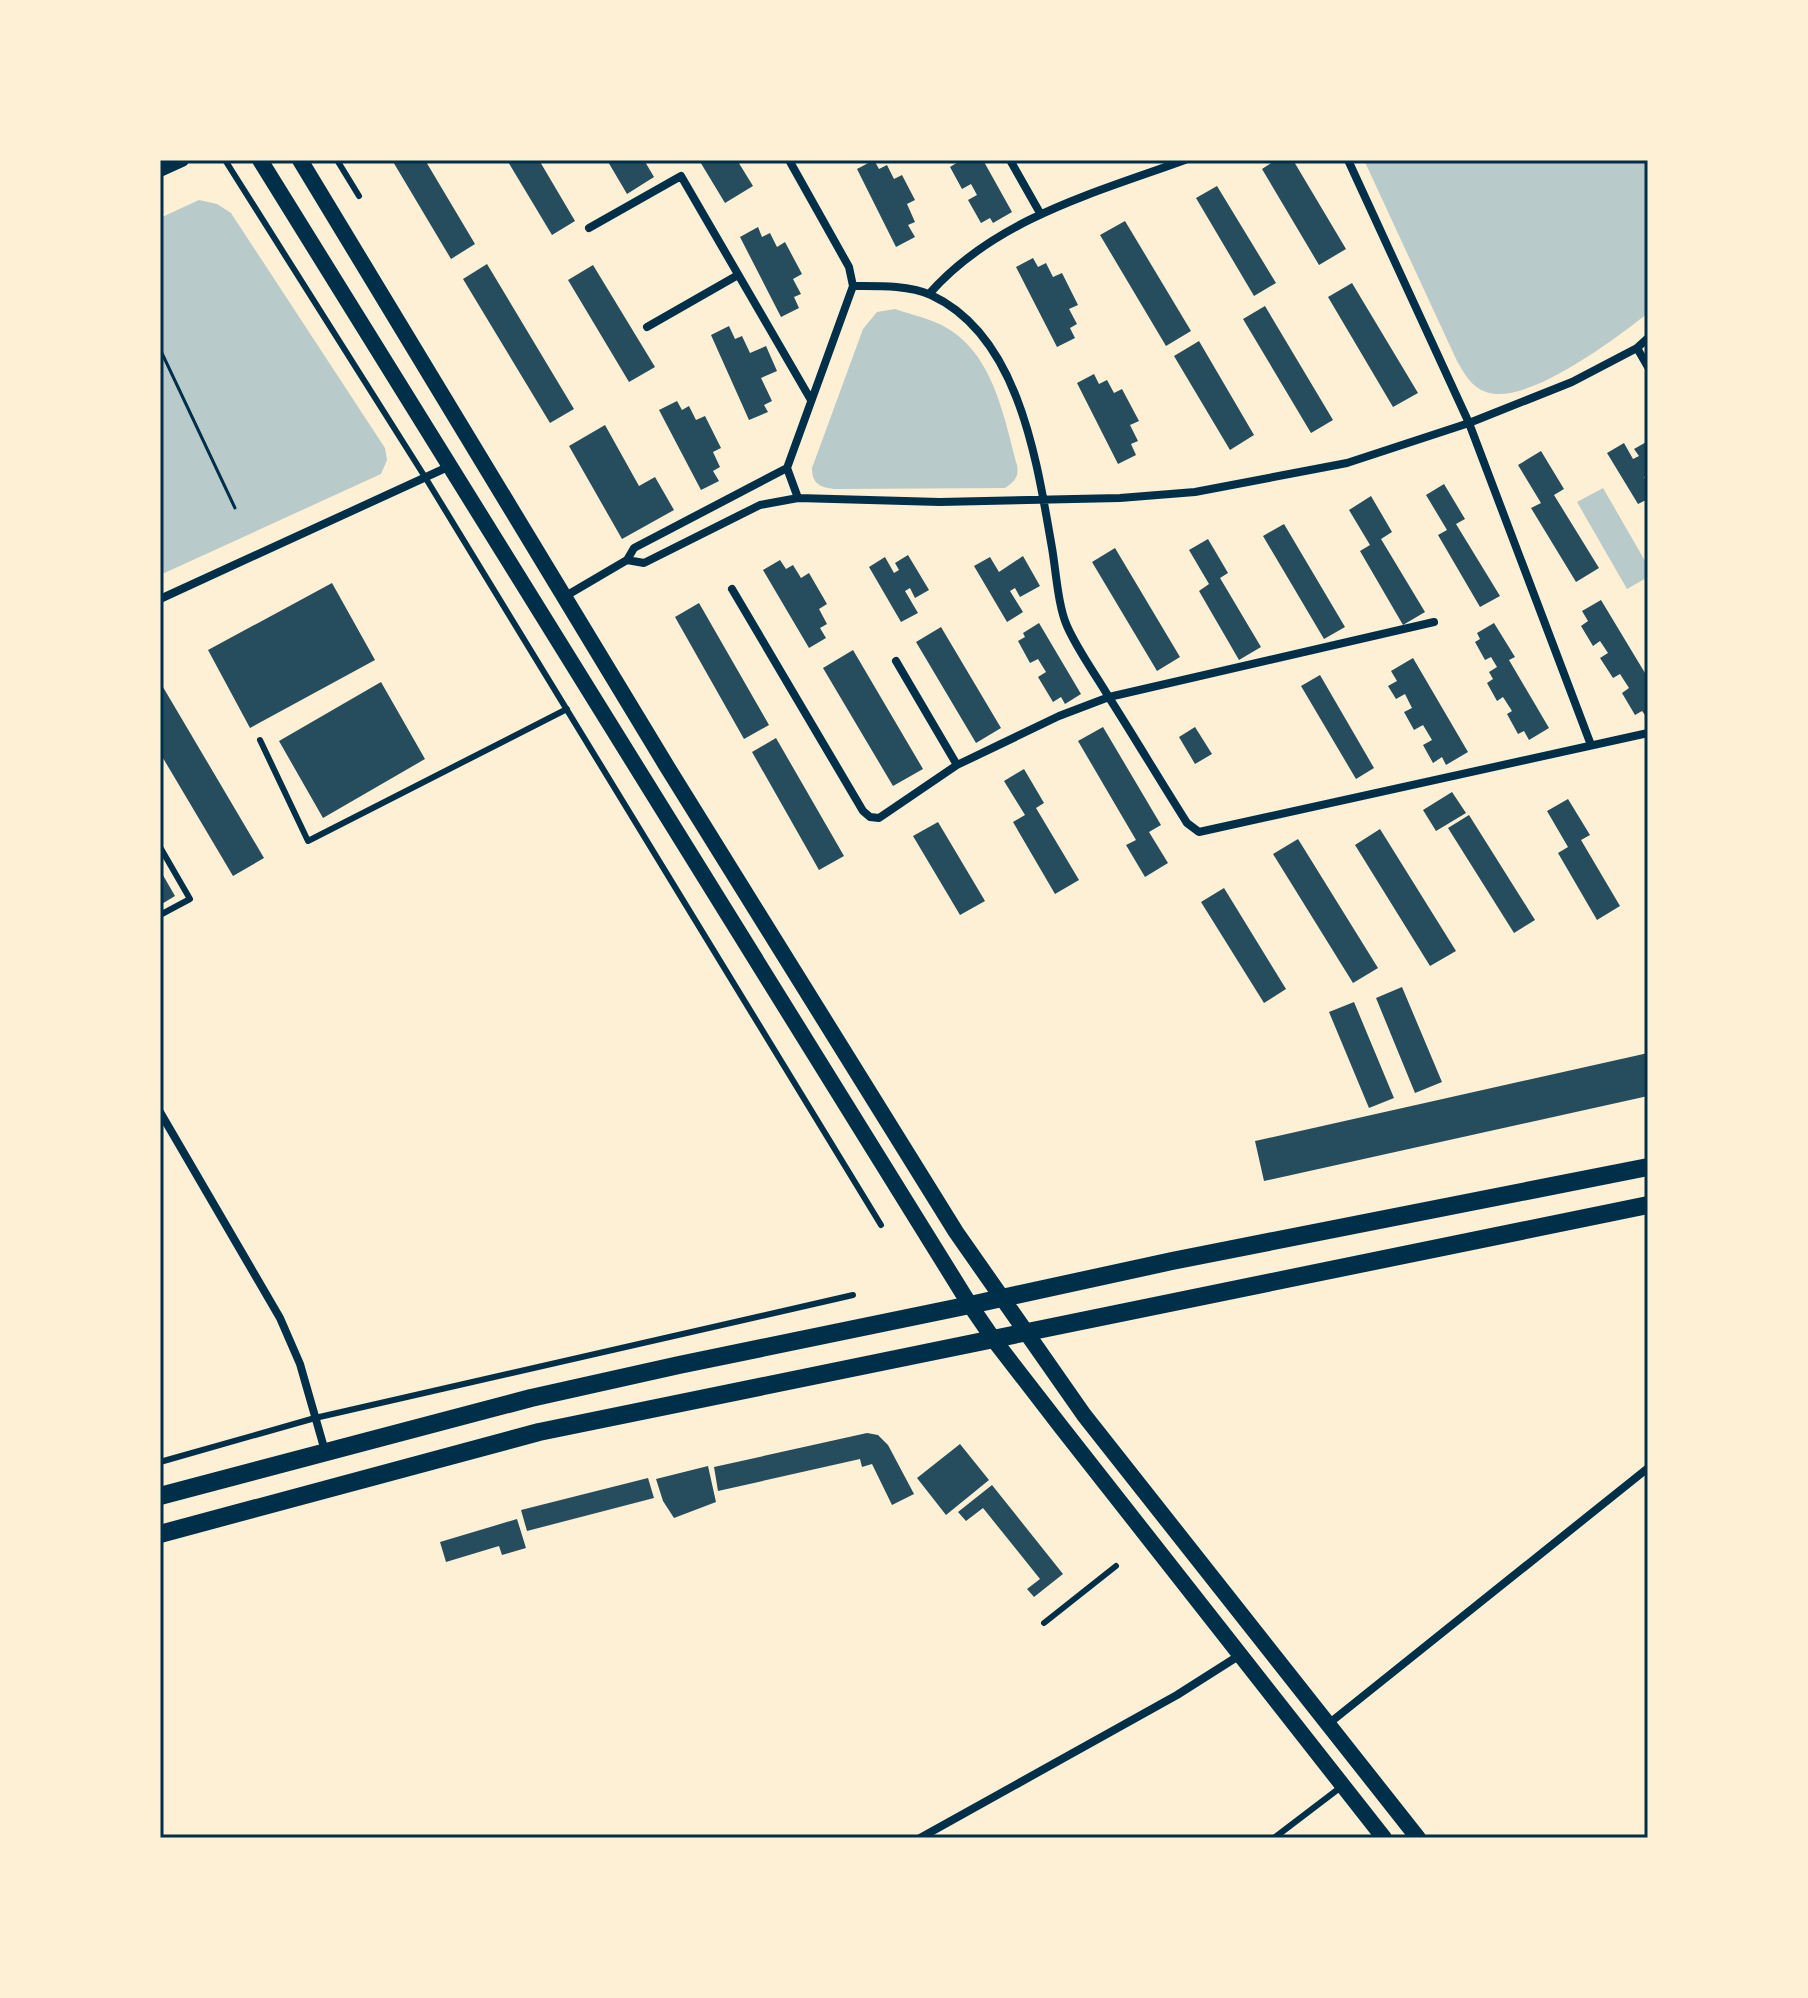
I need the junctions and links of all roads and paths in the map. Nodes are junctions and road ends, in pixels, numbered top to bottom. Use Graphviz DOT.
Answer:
graph roads {
  1 [pos="182,160"];
  2 [pos="225,160"];
  3 [pos="260,160"];
  4 [pos="300,160"];
  5 [pos="337,160"];
  6 [pos="789,160"];
  7 [pos="1010,160"];
  8 [pos="1185,160"];
  9 [pos="1348,160"];
  10 [pos="160,170"];
  11 [pos="359,196"];
  12 [pos="1040,213"];
  13 [pos="589,228"];
  14 [pos="738,275"];
  15 [pos="853,286"];
  16 [pos="929,294"];
  17 [pos="647,327"];
  18 [pos="1648,338"];
  19 [pos="1637,348"];
  20 [pos="160,349"];
  21 [pos="1648,367"];
  22 [pos="811,400"];
  23 [pos="1469,423"];
  24 [pos="450,466"];
  25 [pos="787,468"];
  26 [pos="425,477"];
  27 [pos="798,498"];
  28 [pos="1044,502"];
  29 [pos="235,508"];
  30 [pos="627,560"];
  31 [pos="732,589"];
  32 [pos="564,597"];
  33 [pos="160,599"];
  34 [pos="1434,622"];
  35 [pos="896,661"];
  36 [pos="1109,697"];
  37 [pos="567,709"];
  38 [pos="1648,733"];
  39 [pos="260,740"];
  40 [pos="1591,745"];
  41 [pos="957,765"];
  42 [pos="160,847"];
  43 [pos="160,915"];
  44 [pos="160,1112"];
  45 [pos="1648,1167"];
  46 [pos="1648,1205"];
  47 [pos="881,1225"];
  48 [pos="853,1295"];
  49 [pos="1001,1299"];
  50 [pos="970,1305"];
  51 [pos="1024,1333"];
  52 [pos="994,1340"];
  53 [pos="315,1418"];
  54 [pos="325,1451"];
  55 [pos="160,1462"];
  56 [pos="1648,1468"];
  57 [pos="160,1496"];
  58 [pos="160,1534"];
  59 [pos="1116,1566"];
  60 [pos="1044,1623"];
  61 [pos="1240,1655"];
  62 [pos="1327,1725"];
  63 [pos="1342,1786"];
  64 [pos="920,1838"];
  65 [pos="1274,1838"];
  66 [pos="1384,1838"];
  67 [pos="1418,1838"];
  1 -- 10 [label="street"];
  2 -- 26 [label="lane"];
  3 -- 24 [label="main road"];
  4 -- 32 [label="main road"];
  5 -- 11 [label="lane"];
  6 -- 15 [label="street"];
  7 -- 12 [label="street"];
  8 -- 12 [label="street"];
  9 -- 23 [label="street"];
  12 -- 16 [label="street"];
  13 -- 14 [label="street"];
  14 -- 17 [label="street"];
  14 -- 22 [label="street"];
  15 -- 16 [label="street"];
  15 -- 22 [label="street"];
  16 -- 28 [label="street"];
  18 -- 19 [label="street"];
  19 -- 21 [label="street"];
  19 -- 23 [label="street"];
  20 -- 29 [label="path"];
  22 -- 25 [label="street"];
  23 -- 28 [label="street"];
  23 -- 40 [label="street"];
  24 -- 26 [label="street"];
  24 -- 50 [label="main road"];
  25 -- 27 [label="street"];
  25 -- 30 [label="street"];
  26 -- 33 [label="street"];
  26 -- 37 [label="lane"];
  27 -- 28 [label="street"];
  27 -- 30 [label="street"];
  28 -- 36 [label="street"];
  30 -- 32 [label="street"];
  31 -- 41 [label="street"];
  32 -- 49 [label="main road"];
  34 -- 36 [label="street"];
  35 -- 41 [label="street"];
  36 -- 40 [label="street"];
  36 -- 41 [label="street"];
  37 -- 39 [label="lane"];
  37 -- 47 [label="lane"];
  38 -- 40 [label="street"];
  42 -- 43 [label="lane"];
  44 -- 53 [label="street"];
  45 -- 49 [label="main road"];
  46 -- 51 [label="main road"];
  48 -- 53 [label="lane"];
  49 -- 50 [label="main road"];
  49 -- 51 [label="main road"];
  50 -- 52 [label="main road"];
  50 -- 54 [label="main road"];
  51 -- 52 [label="main road"];
  51 -- 62 [label="main road"];
  52 -- 58 [label="main road"];
  52 -- 61 [label="main road"];
  53 -- 54 [label="street"];
  53 -- 55 [label="lane"];
  54 -- 57 [label="main road"];
  56 -- 62 [label="street"];
  59 -- 60 [label="lane"];
  61 -- 63 [label="main road"];
  61 -- 64 [label="street"];
  62 -- 67 [label="main road"];
  63 -- 65 [label="lane"];
  63 -- 66 [label="main road"];
}
